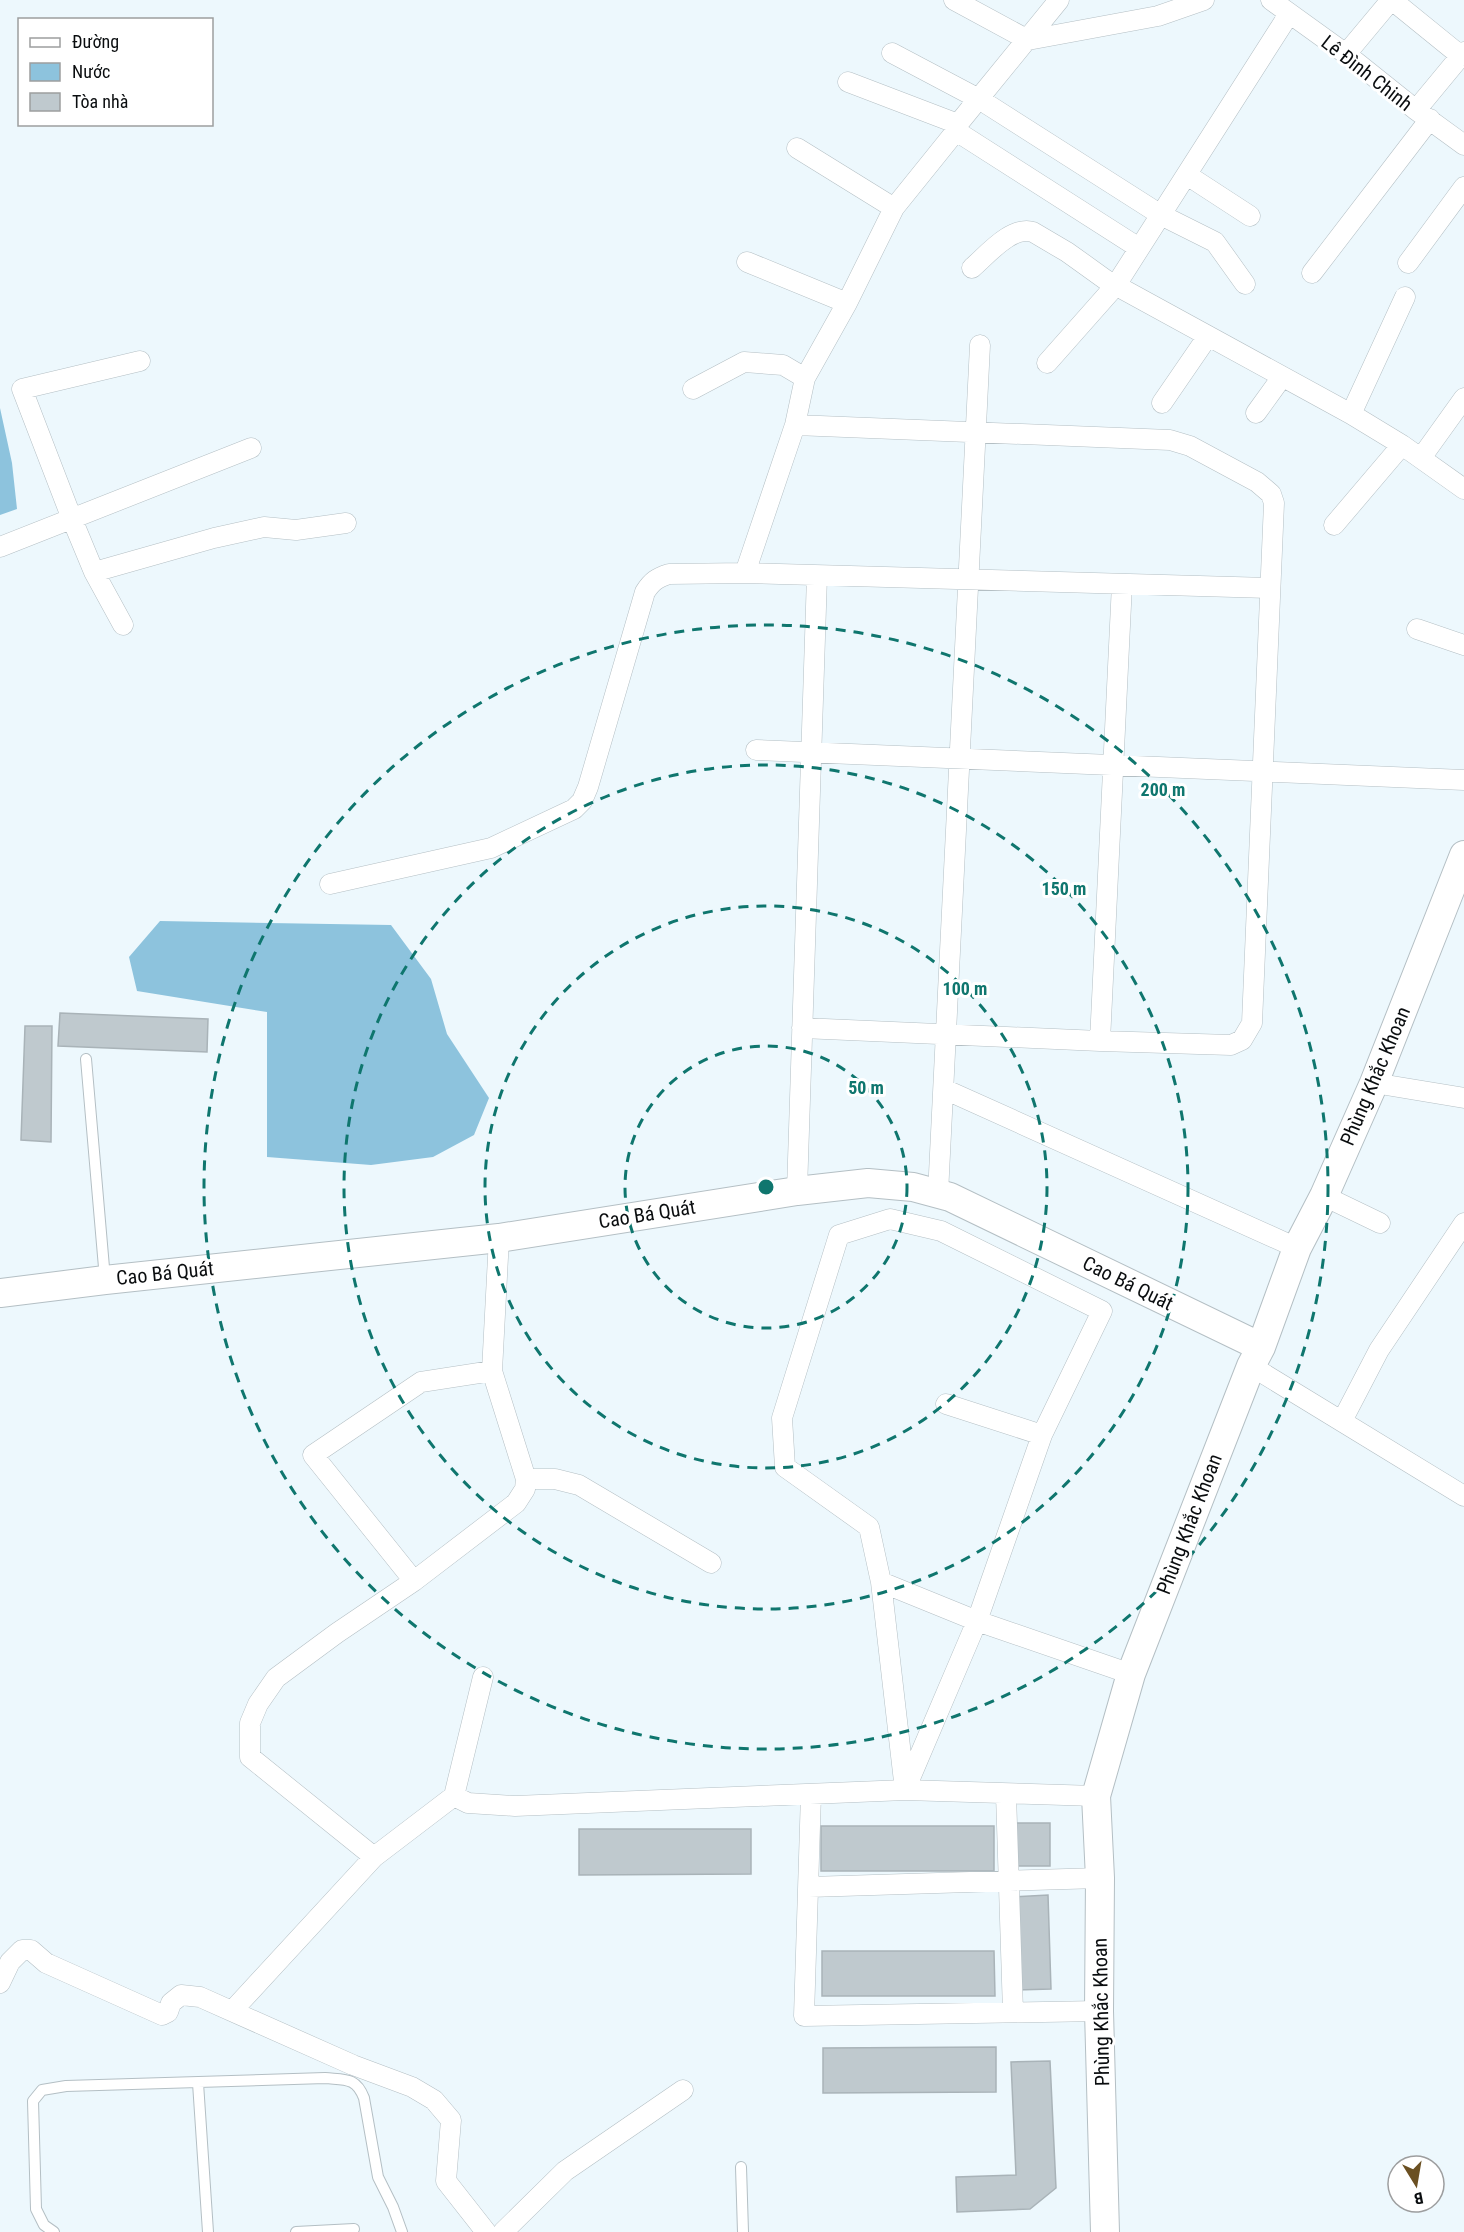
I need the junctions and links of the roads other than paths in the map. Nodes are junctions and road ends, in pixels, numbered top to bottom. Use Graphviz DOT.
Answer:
graph roads {
  1 [pos="954,0"];
  2 [pos="1059,0"];
  3 [pos="1204,0"];
  4 [pos="1270,0"];
  5 [pos="1391,0"];
  6 [pos="1289,14"];
  7 [pos="1028,40"];
  8 [pos="892,53"];
  9 [pos="1346,54"];
  10 [pos="1462,54"];
  11 [pos="848,82"];
  12 [pos="979,99"];
  13 [pos="1423,115"];
  14 [pos="957,127"];
  15 [pos="1464,145"];
  16 [pos="797,148"];
  17 [pos="1187,175"];
  18 [pos="1464,187"];
  19 [pos="894,208"];
  20 [pos="1161,214"];
  21 [pos="1250,216"];
  22 [pos="1139,248"];
  23 [pos="747,262"];
  24 [pos="1408,263"];
  25 [pos="972,268"];
  26 [pos="1312,273"];
  27 [pos="1245,284"];
  28 [pos="1116,285"];
  29 [pos="1405,297"];
  30 [pos="847,303"];
  31 [pos="1208,336"];
  32 [pos="980,345"];
  33 [pos="140,361"];
  34 [pos="1047,363"];
  35 [pos="1282,377"];
  36 [pos="805,378"];
  37 [pos="693,389"];
  38 [pos="1464,398"];
  39 [pos="1162,403"];
  40 [pos="1257,413"];
  41 [pos="1351,414"];
  42 [pos="795,425"];
  43 [pos="976,433"];
  44 [pos="1402,445"];
  45 [pos="251,448"];
  46 [pos="1421,458"];
  47 [pos="1464,489"];
  48 [pos="72,519"];
  49 [pos="346,523"];
  50 [pos="1334,525"];
  51 [pos="0,547"];
  52 [pos="94,572"];
  53 [pos="745,573"];
  54 [pos="817,576"];
  55 [pos="969,580"];
  56 [pos="1122,584"];
  57 [pos="1269,588"];
  58 [pos="123,625"];
  59 [pos="1418,629"];
  60 [pos="1464,645"];
  61 [pos="756,750"];
  62 [pos="812,753"];
  63 [pos="960,759"];
  64 [pos="1113,766"];
  65 [pos="1261,772"];
  66 [pos="1464,780"];
  67 [pos="1461,872"];
  68 [pos="330,884"];
  69 [pos="802,1028"];
  70 [pos="946,1034"];
  71 [pos="1100,1041"];
  72 [pos="86,1059"];
  73 [pos="1374,1083"];
  74 [pos="944,1089"];
  75 [pos="1464,1098"];
  76 [pos="797,1191"];
  77 [pos="938,1194"];
  78 [pos="1324,1196"];
  79 [pos="1380,1223"];
  80 [pos="1464,1223"];
  81 [pos="499,1238"];
  82 [pos="1297,1248"];
  83 [pos="105,1280"];
  84 [pos="0,1293"];
  85 [pos="1256,1357"];
  86 [pos="492,1371"];
  87 [pos="946,1404"];
  88 [pos="1342,1421"];
  89 [pos="1042,1435"];
  90 [pos="526,1479"];
  91 [pos="1464,1496"];
  92 [pos="711,1563"];
  93 [pos="414,1581"];
  94 [pos="881,1582"];
  95 [pos="977,1622"];
  96 [pos="1131,1674"];
  97 [pos="483,1677"];
  98 [pos="905,1790"];
  99 [pos="811,1794"];
  100 [pos="1006,1794"];
  101 [pos="454,1796"];
  102 [pos="1096,1796"];
  103 [pos="374,1857"];
  104 [pos="1100,1878"];
  105 [pos="1009,1881"];
  106 [pos="809,1887"];
  107 [pos="0,1983"];
  108 [pos="233,2010"];
  109 [pos="1100,2011"];
  110 [pos="1012,2012"];
  111 [pos="198,2083"];
  112 [pos="683,2090"];
  113 [pos="741,2167"];
  114 [pos="354,2229"];
  115 [pos="54,2232"];
  116 [pos="208,2232"];
  117 [pos="296,2232"];
  118 [pos="402,2232"];
  119 [pos="486,2232"];
  120 [pos="503,2232"];
  121 [pos="743,2232"];
  122 [pos="1105,2232"];
  1 -- 7 [label="street"];
  2 -- 7 [label="street"];
  3 -- 7 [label="street"];
  4 -- 6 [label="street, Lê Đình Chinh"];
  5 -- 9 [label="street"];
  5 -- 10 [label="street"];
  6 -- 9 [label="street, Lê Đình Chinh"];
  6 -- 17 [label="street"];
  7 -- 12 [label="street"];
  8 -- 12 [label="street"];
  9 -- 13 [label="street, Lê Đình Chinh"];
  10 -- 13 [label="street"];
  11 -- 14 [label="street"];
  12 -- 14 [label="street"];
  12 -- 20 [label="street"];
  13 -- 15 [label="street, Lê Đình Chinh"];
  13 -- 26 [label="street"];
  14 -- 19 [label="street"];
  14 -- 22 [label="street"];
  16 -- 19 [label="street"];
  17 -- 20 [label="street"];
  17 -- 21 [label="street"];
  18 -- 24 [label="street"];
  19 -- 30 [label="street"];
  20 -- 22 [label="street"];
  20 -- 27 [label="street"];
  22 -- 28 [label="street"];
  23 -- 30 [label="street"];
  25 -- 28 [label="street"];
  28 -- 31 [label="street"];
  28 -- 34 [label="street"];
  29 -- 41 [label="street"];
  30 -- 36 [label="street"];
  31 -- 35 [label="street"];
  31 -- 39 [label="street"];
  32 -- 43 [label="street"];
  33 -- 48 [label="street"];
  35 -- 40 [label="street"];
  35 -- 41 [label="street"];
  36 -- 37 [label="street"];
  36 -- 42 [label="street"];
  38 -- 46 [label="street"];
  41 -- 44 [label="street"];
  42 -- 43 [label="street"];
  42 -- 53 [label="street"];
  43 -- 55 [label="street"];
  43 -- 57 [label="street"];
  44 -- 46 [label="street"];
  44 -- 50 [label="street"];
  45 -- 48 [label="street"];
  46 -- 47 [label="street"];
  48 -- 51 [label="street"];
  48 -- 52 [label="street"];
  49 -- 52 [label="street"];
  52 -- 58 [label="street"];
  53 -- 54 [label="street"];
  53 -- 68 [label="street"];
  54 -- 55 [label="street"];
  54 -- 62 [label="street"];
  55 -- 56 [label="street"];
  55 -- 63 [label="street"];
  56 -- 57 [label="street"];
  56 -- 64 [label="street"];
  57 -- 65 [label="street"];
  59 -- 60 [label="street"];
  61 -- 62 [label="street"];
  62 -- 63 [label="street"];
  62 -- 69 [label="street"];
  63 -- 64 [label="street"];
  63 -- 70 [label="street"];
  64 -- 65 [label="street"];
  64 -- 71 [label="street"];
  65 -- 66 [label="street"];
  65 -- 71 [label="street"];
  67 -- 73 [label="street, Phùng Khắc Khoan"];
  69 -- 70 [label="street"];
  69 -- 76 [label="street"];
  70 -- 71 [label="street"];
  70 -- 74 [label="street"];
  72 -- 83 [label="lane"];
  73 -- 75 [label="street"];
  73 -- 78 [label="street, Phùng Khắc Khoan"];
  74 -- 77 [label="street"];
  74 -- 82 [label="street"];
  76 -- 77 [label="street, Cao Bá Quát"];
  76 -- 81 [label="street, Cao Bá Quát"];
  77 -- 85 [label="street, Cao Bá Quát"];
  78 -- 79 [label="street"];
  78 -- 82 [label="street, Phùng Khắc Khoan"];
  80 -- 88 [label="street"];
  81 -- 83 [label="street, Cao Bá Quát"];
  81 -- 86 [label="street"];
  82 -- 85 [label="street, Phùng Khắc Khoan"];
  83 -- 84 [label="street, Cao Bá Quát"];
  85 -- 88 [label="street"];
  85 -- 96 [label="street, Phùng Khắc Khoan"];
  86 -- 90 [label="street"];
  86 -- 93 [label="street"];
  87 -- 89 [label="street"];
  88 -- 91 [label="street"];
  89 -- 94 [label="street"];
  89 -- 95 [label="street"];
  90 -- 92 [label="street"];
  90 -- 93 [label="street"];
  93 -- 103 [label="street"];
  94 -- 95 [label="street"];
  94 -- 98 [label="street"];
  95 -- 96 [label="street"];
  95 -- 98 [label="street"];
  96 -- 102 [label="street, Phùng Khắc Khoan"];
  97 -- 101 [label="street"];
  98 -- 99 [label="street"];
  98 -- 100 [label="street"];
  99 -- 101 [label="street"];
  99 -- 106 [label="street"];
  100 -- 102 [label="street"];
  100 -- 105 [label="street"];
  101 -- 103 [label="street"];
  102 -- 104 [label="street, Phùng Khắc Khoan"];
  103 -- 108 [label="street"];
  104 -- 105 [label="street"];
  104 -- 109 [label="street, Phùng Khắc Khoan"];
  105 -- 106 [label="street"];
  105 -- 110 [label="street"];
  106 -- 110 [label="street"];
  107 -- 108 [label="street"];
  108 -- 119 [label="street"];
  109 -- 110 [label="street"];
  109 -- 122 [label="street, Phùng Khắc Khoan"];
  111 -- 115 [label="lane"];
  111 -- 116 [label="lane"];
  111 -- 118 [label="lane"];
  112 -- 120 [label="street"];
  113 -- 121 [label="lane"];
  114 -- 117 [label="lane"];
}
